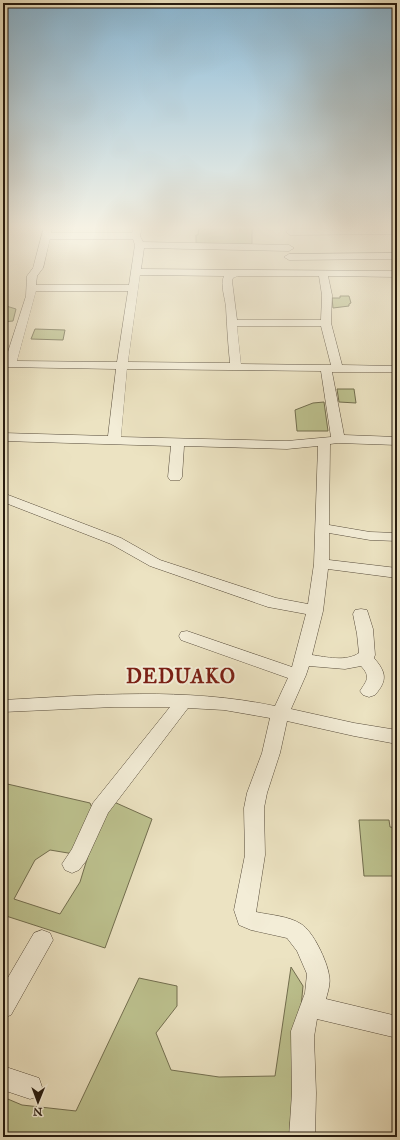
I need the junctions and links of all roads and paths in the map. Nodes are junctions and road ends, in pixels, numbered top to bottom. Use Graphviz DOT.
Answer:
graph roads {
  1 [pos="32,280"];
  2 [pos="135,280"];
  3 [pos="227,280"];
  4 [pos="324,280"];
  5 [pos="31,288"];
  6 [pos="134,288"];
  7 [pos="231,323"];
  8 [pos="326,323"];
  9 [pos="7,364"];
  10 [pos="122,365"];
  11 [pos="236,366"];
  12 [pos="332,369"];
  13 [pos="397,369"];
  14 [pos="3,437"];
  15 [pos="331,440"];
  16 [pos="397,440"];
  17 [pos="114,441"];
  18 [pos="178,442"];
  19 [pos="175,477"];
  20 [pos="3,498"];
  21 [pos="322,528"];
  22 [pos="397,537"];
  23 [pos="321,564"];
  24 [pos="397,574"];
  25 [pos="315,611"];
  26 [pos="361,614"];
  27 [pos="187,636"];
  28 [pos="364,658"];
  29 [pos="300,667"];
  30 [pos="369,691"];
  31 [pos="184,701"];
  32 [pos="3,706"];
  33 [pos="280,714"];
  34 [pos="397,737"];
  35 [pos="72,864"];
  36 [pos="42,940"];
  37 [pos="3,1007"];
  38 [pos="312,1007"];
  39 [pos="397,1026"];
  40 [pos="3,1078"];
  41 [pos="30,1087"];
  42 [pos="302,1137"];
  1 -- 5 [label="street"];
  2 -- 6 [label="street"];
  3 -- 7 [label="street"];
  4 -- 8 [label="street"];
  5 -- 6 [label="street"];
  5 -- 9 [label="street"];
  6 -- 10 [label="street"];
  7 -- 8 [label="street"];
  7 -- 11 [label="street"];
  8 -- 12 [label="street"];
  9 -- 10 [label="street"];
  10 -- 11 [label="street"];
  10 -- 17 [label="street"];
  11 -- 12 [label="street"];
  12 -- 13 [label="street"];
  12 -- 15 [label="street"];
  14 -- 17 [label="street"];
  15 -- 16 [label="street"];
  15 -- 18 [label="street"];
  15 -- 21 [label="street"];
  17 -- 18 [label="street"];
  18 -- 19 [label="street"];
  20 -- 25 [label="street"];
  21 -- 22 [label="street"];
  21 -- 23 [label="street"];
  23 -- 24 [label="street"];
  23 -- 25 [label="street"];
  25 -- 29 [label="street"];
  26 -- 28 [label="street"];
  27 -- 29 [label="street"];
  28 -- 29 [label="street"];
  28 -- 30 [label="street"];
  29 -- 33 [label="street"];
  31 -- 32 [label="street"];
  31 -- 33 [label="street"];
  31 -- 35 [label="street"];
  33 -- 34 [label="street"];
  33 -- 38 [label="street"];
  36 -- 37 [label="street"];
  38 -- 39 [label="street"];
  38 -- 42 [label="street"];
  40 -- 41 [label="street"];
}
